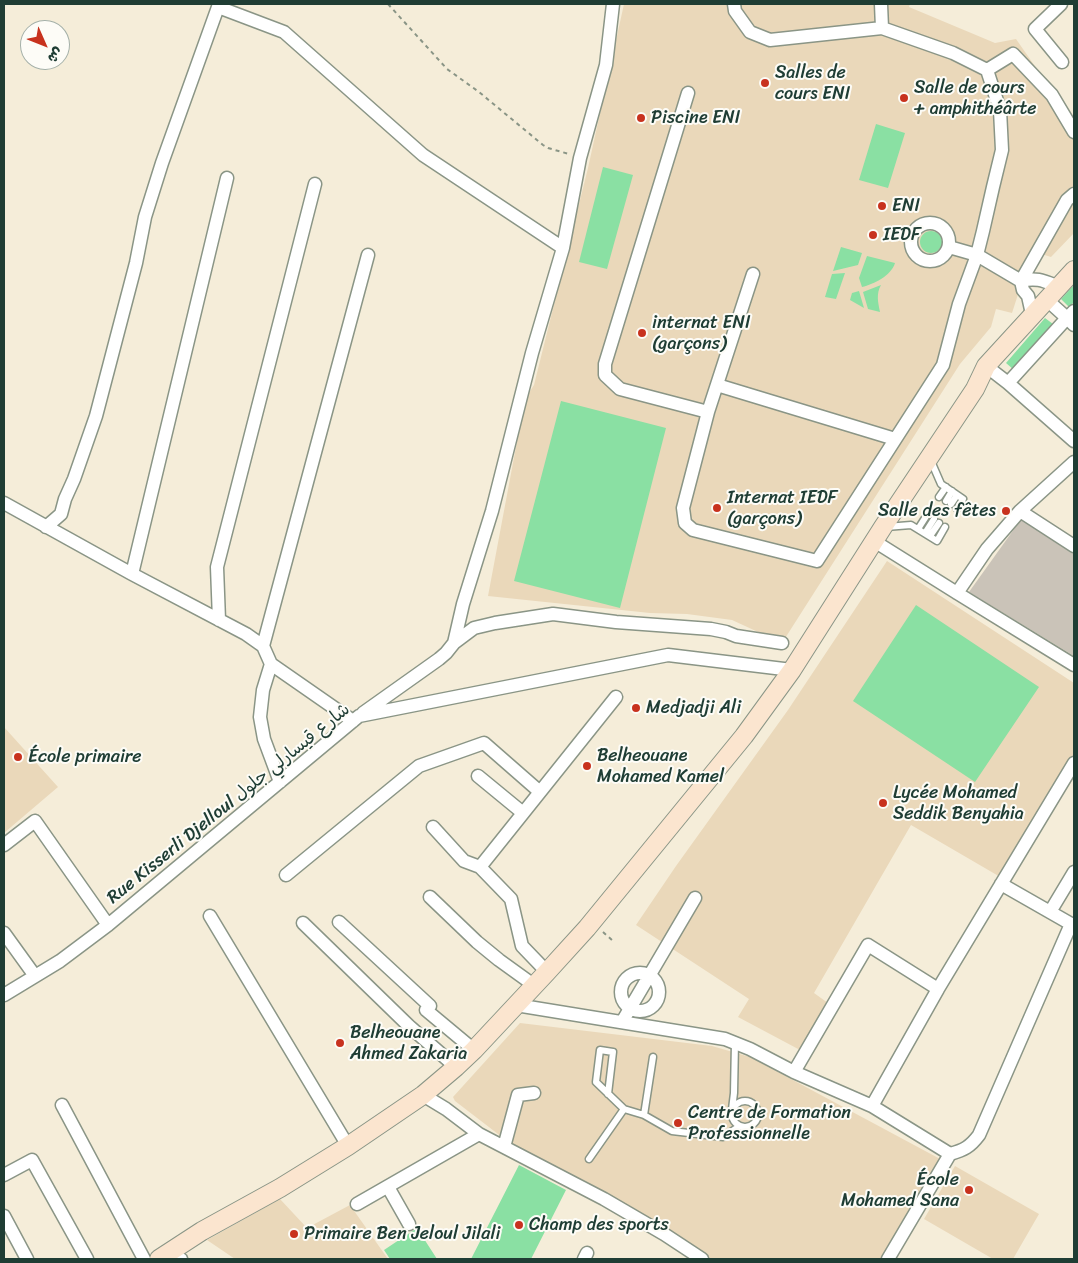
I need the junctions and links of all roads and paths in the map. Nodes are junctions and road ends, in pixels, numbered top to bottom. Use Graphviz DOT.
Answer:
graph roads {
  1 [pos="388,4"];
  2 [pos="613,4"];
  3 [pos="734,4"];
  4 [pos="881,4"];
  5 [pos="1060,4"];
  6 [pos="882,28"];
  7 [pos="1062,62"];
  8 [pos="987,70"];
  9 [pos="688,93"];
  10 [pos="1074,132"];
  11 [pos="580,158"];
  12 [pos="227,178"];
  13 [pos="315,184"];
  14 [pos="1074,194"];
  15 [pos="949,247"];
  16 [pos="563,248"];
  17 [pos="368,255"];
  18 [pos="976,255"];
  19 [pos="1074,270"];
  20 [pos="752,274"];
  21 [pos="1021,281"];
  22 [pos="1059,287"];
  23 [pos="1046,299"];
  24 [pos="1032,314"];
  25 [pos="1072,318"];
  26 [pos="986,366"];
  27 [pos="1008,383"];
  28 [pos="717,385"];
  29 [pos="708,412"];
  30 [pos="895,439"];
  31 [pos="1074,441"];
  32 [pos="929,458"];
  33 [pos="1074,462"];
  34 [pos="952,491"];
  35 [pos="4,503"];
  36 [pos="957,509"];
  37 [pos="1020,511"];
  38 [pos="46,527"];
  39 [pos="946,527"];
  40 [pos="924,533"];
  41 [pos="879,534"];
  42 [pos="1074,546"];
  43 [pos="132,574"];
  44 [pos="958,593"];
  45 [pos="219,620"];
  46 [pos="454,643"];
  47 [pos="782,643"];
  48 [pos="263,646"];
  49 [pos="271,664"];
  50 [pos="1074,665"];
  51 [pos="792,670"];
  52 [pos="616,698"];
  53 [pos="356,719"];
  54 [pos="1074,763"];
  55 [pos="478,776"];
  56 [pos="280,782"];
  57 [pos="540,792"];
  58 [pos="523,813"];
  59 [pos="433,827"];
  60 [pos="4,845"];
  61 [pos="480,867"];
  62 [pos="1074,872"];
  63 [pos="286,875"];
  64 [pos="1001,884"];
  65 [pos="430,897"];
  66 [pos="695,898"];
  67 [pos="1050,912"];
  68 [pos="210,916"];
  69 [pos="339,922"];
  70 [pos="302,923"];
  71 [pos="1072,924"];
  72 [pos="108,925"];
  73 [pos="603,932"];
  74 [pos="4,933"];
  75 [pos="613,941"];
  76 [pos="547,972"];
  77 [pos="649,975"];
  78 [pos="36,976"];
  79 [pos="534,986"];
  80 [pos="7,989"];
  81 [pos="938,989"];
  82 [pos="516,1005"];
  83 [pos="630,1008"];
  84 [pos="622,1022"];
  85 [pos="735,1042"];
  86 [pos="474,1050"];
  87 [pos="653,1057"];
  88 [pos="456,1067"];
  89 [pos="794,1072"];
  90 [pos="534,1093"];
  91 [pos="734,1093"];
  92 [pos="608,1094"];
  93 [pos="423,1095"];
  94 [pos="744,1101"];
  95 [pos="62,1105"];
  96 [pos="872,1106"];
  97 [pos="624,1109"];
  98 [pos="732,1114"];
  99 [pos="644,1115"];
  100 [pos="740,1126"];
  101 [pos="480,1134"];
  102 [pos="723,1136"];
  103 [pos="348,1146"];
  104 [pos="504,1147"];
  105 [pos="950,1154"];
  106 [pos="589,1159"];
  107 [pos="4,1175"];
  108 [pos="388,1187"];
  109 [pos="357,1204"];
  110 [pos="4,1216"];
  111 [pos="409,1224"];
  112 [pos="170,1257"];
  113 [pos="27,1259"];
  114 [pos="87,1259"];
  115 [pos="144,1259"];
  116 [pos="702,1259"];
  117 [pos="888,1259"];
  1 -- 11 [label="path"];
  2 -- 11 [label="street"];
  3 -- 6 [label="street"];
  4 -- 6 [label="street"];
  5 -- 7 [label="street"];
  6 -- 8 [label="street"];
  8 -- 10 [label="street"];
  8 -- 18 [label="street"];
  9 -- 29 [label="street"];
  11 -- 16 [label="street"];
  12 -- 43 [label="street"];
  13 -- 45 [label="street"];
  14 -- 21 [label="street"];
  15 -- 18 [label="street"];
  16 -- 38 [label="street"];
  16 -- 46 [label="street"];
  17 -- 48 [label="street"];
  18 -- 21 [label="street"];
  18 -- 30 [label="street"];
  19 -- 22 [label="main road"];
  20 -- 28 [label="street"];
  21 -- 22 [label="street"];
  21 -- 24 [label="street"];
  22 -- 23 [label="main road"];
  23 -- 24 [label="main road"];
  23 -- 25 [label="street"];
  24 -- 26 [label="main road"];
  25 -- 27 [label="street"];
  26 -- 27 [label="street"];
  26 -- 32 [label="main road"];
  27 -- 31 [label="street"];
  28 -- 29 [label="street"];
  28 -- 30 [label="street"];
  29 -- 30 [label="street"];
  32 -- 34 [label="lane"];
  32 -- 41 [label="main road"];
  33 -- 37 [label="street"];
  34 -- 34 [label="lane"];
  34 -- 36 [label="lane"];
  35 -- 38 [label="street"];
  37 -- 42 [label="street"];
  37 -- 44 [label="street"];
  38 -- 43 [label="street"];
  39 -- 40 [label="lane"];
  40 -- 40 [label="lane"];
  40 -- 41 [label="lane"];
  41 -- 44 [label="street"];
  41 -- 51 [label="main road"];
  43 -- 45 [label="street"];
  44 -- 50 [label="street"];
  45 -- 48 [label="street"];
  46 -- 47 [label="street"];
  46 -- 53 [label="street"];
  48 -- 49 [label="street"];
  49 -- 53 [label="street"];
  49 -- 56 [label="street"];
  51 -- 53 [label="street, Rue Kisserli Djelloul شارع قيسارلي جلول"];
  51 -- 76 [label="main road"];
  52 -- 57 [label="street"];
  53 -- 56 [label="street, Rue Kisserli Djelloul شارع قيسارلي جلول"];
  54 -- 64 [label="street"];
  55 -- 58 [label="street"];
  56 -- 72 [label="street, Rue Kisserli Djelloul شارع قيسارلي جلول"];
  57 -- 58 [label="street"];
  57 -- 63 [label="street"];
  58 -- 61 [label="street"];
  59 -- 61 [label="street"];
  60 -- 72 [label="street"];
  61 -- 76 [label="street"];
  62 -- 67 [label="street"];
  64 -- 67 [label="street"];
  64 -- 81 [label="street"];
  65 -- 79 [label="street"];
  66 -- 77 [label="street"];
  67 -- 71 [label="street"];
  68 -- 103 [label="street"];
  69 -- 86 [label="street"];
  70 -- 88 [label="street"];
  71 -- 105 [label="street"];
  72 -- 78 [label="street, Rue Kisserli Djelloul شارع قيسارلي جلول"];
  73 -- 75 [label="path"];
  74 -- 78 [label="street"];
  76 -- 79 [label="main road"];
  77 -- 83 [label="street"];
  77 -- 83 [label="street"];
  77 -- 83 [label="street"];
  78 -- 80 [label="street, Rue Kisserli Djelloul شارع قيسارلي جلول"];
  79 -- 82 [label="main road"];
  81 -- 89 [label="street"];
  81 -- 96 [label="street"];
  82 -- 84 [label="street"];
  82 -- 86 [label="main road"];
  83 -- 84 [label="street"];
  84 -- 85 [label="street"];
  85 -- 89 [label="street"];
  85 -- 91 [label="lane"];
  86 -- 88 [label="main road"];
  87 -- 99 [label="lane"];
  88 -- 93 [label="main road"];
  89 -- 96 [label="street"];
  90 -- 104 [label="street"];
  91 -- 94 [label="lane"];
  91 -- 98 [label="lane"];
  92 -- 92 [label="lane"];
  92 -- 97 [label="lane"];
  93 -- 101 [label="street"];
  93 -- 103 [label="main road"];
  94 -- 98 [label="lane"];
  94 -- 100 [label="lane"];
  95 -- 115 [label="street"];
  96 -- 105 [label="street"];
  97 -- 99 [label="lane"];
  97 -- 106 [label="lane"];
  98 -- 100 [label="lane"];
  98 -- 102 [label="lane"];
  99 -- 102 [label="lane"];
  100 -- 102 [label="lane"];
  101 -- 104 [label="street"];
  101 -- 108 [label="street"];
  103 -- 112 [label="main road"];
  104 -- 116 [label="street"];
  105 -- 117 [label="street"];
  107 -- 114 [label="street"];
  108 -- 109 [label="street"];
  108 -- 111 [label="street"];
  110 -- 113 [label="street"];
}
